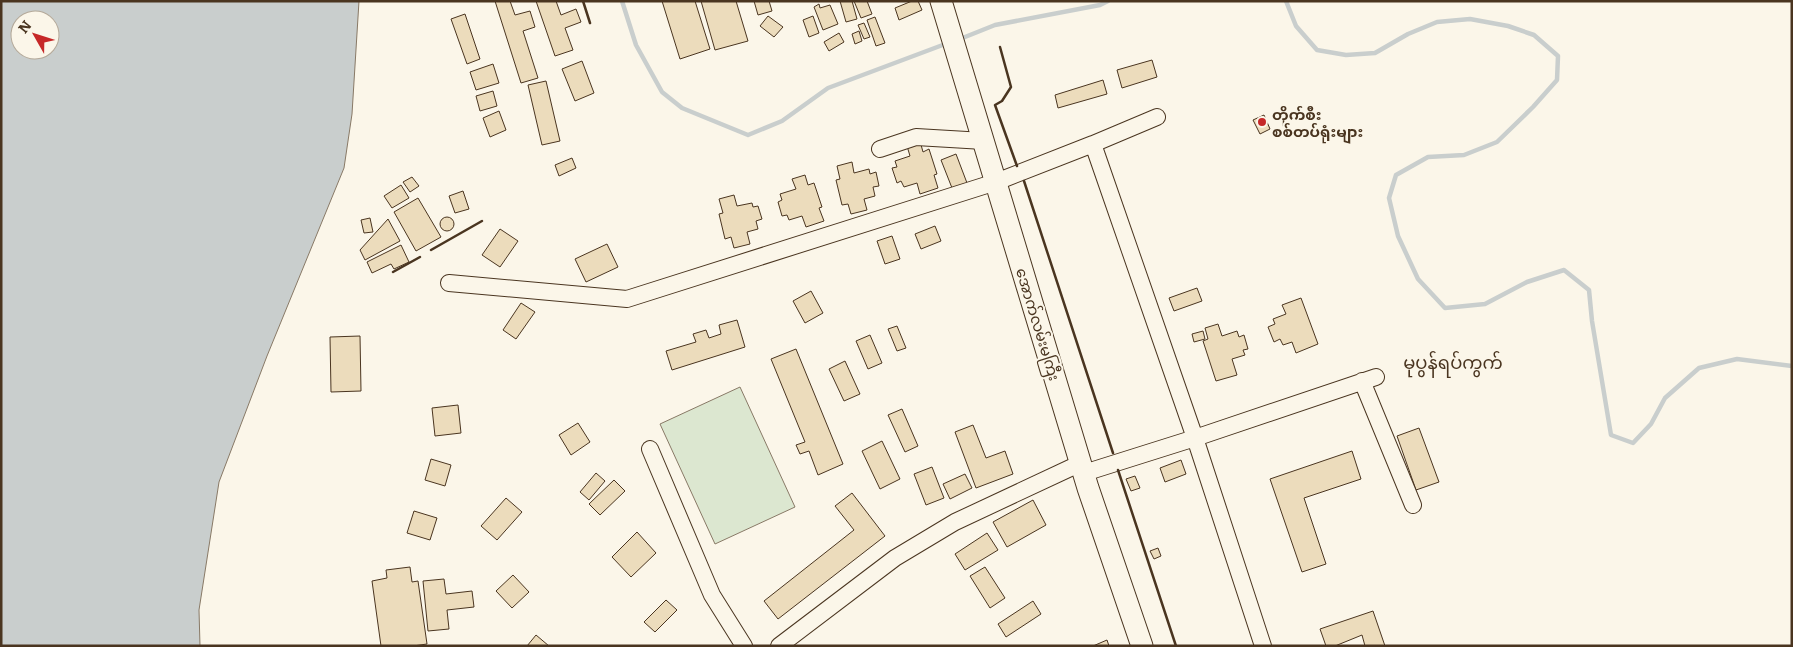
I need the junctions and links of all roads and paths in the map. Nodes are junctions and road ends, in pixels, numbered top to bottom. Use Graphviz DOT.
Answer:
graph roads {
  1 [pos="941,1"];
  2 [pos="1157,117"];
  3 [pos="984,141"];
  4 [pos="1093,144"];
  5 [pos="880,149"];
  6 [pos="996,182"];
  7 [pos="449,283"];
  8 [pos="1195,438"];
  9 [pos="650,449"];
  10 [pos="1082,468"];
  11 [pos="1412,505"];
  12 [pos="744,646"];
  13 [pos="779,646"];
  14 [pos="1142,646"];
  15 [pos="1264,646"];
  1 -- 3 [label="main road, အောက်လမ်းမကြီး"];
  2 -- 4 [label="lane"];
  3 -- 5 [label="lane"];
  3 -- 6 [label="main road, အောက်လမ်းမကြီး"];
  4 -- 6 [label="lane"];
  4 -- 8 [label="lane"];
  6 -- 7 [label="lane"];
  6 -- 10 [label="main road, အောက်လမ်းမကြီး"];
  8 -- 10 [label="lane"];
  8 -- 11 [label="lane"];
  8 -- 15 [label="lane"];
  9 -- 12 [label="lane"];
  10 -- 13 [label="lane"];
  10 -- 14 [label="main road, အောက်လမ်းမကြီး"];
}
